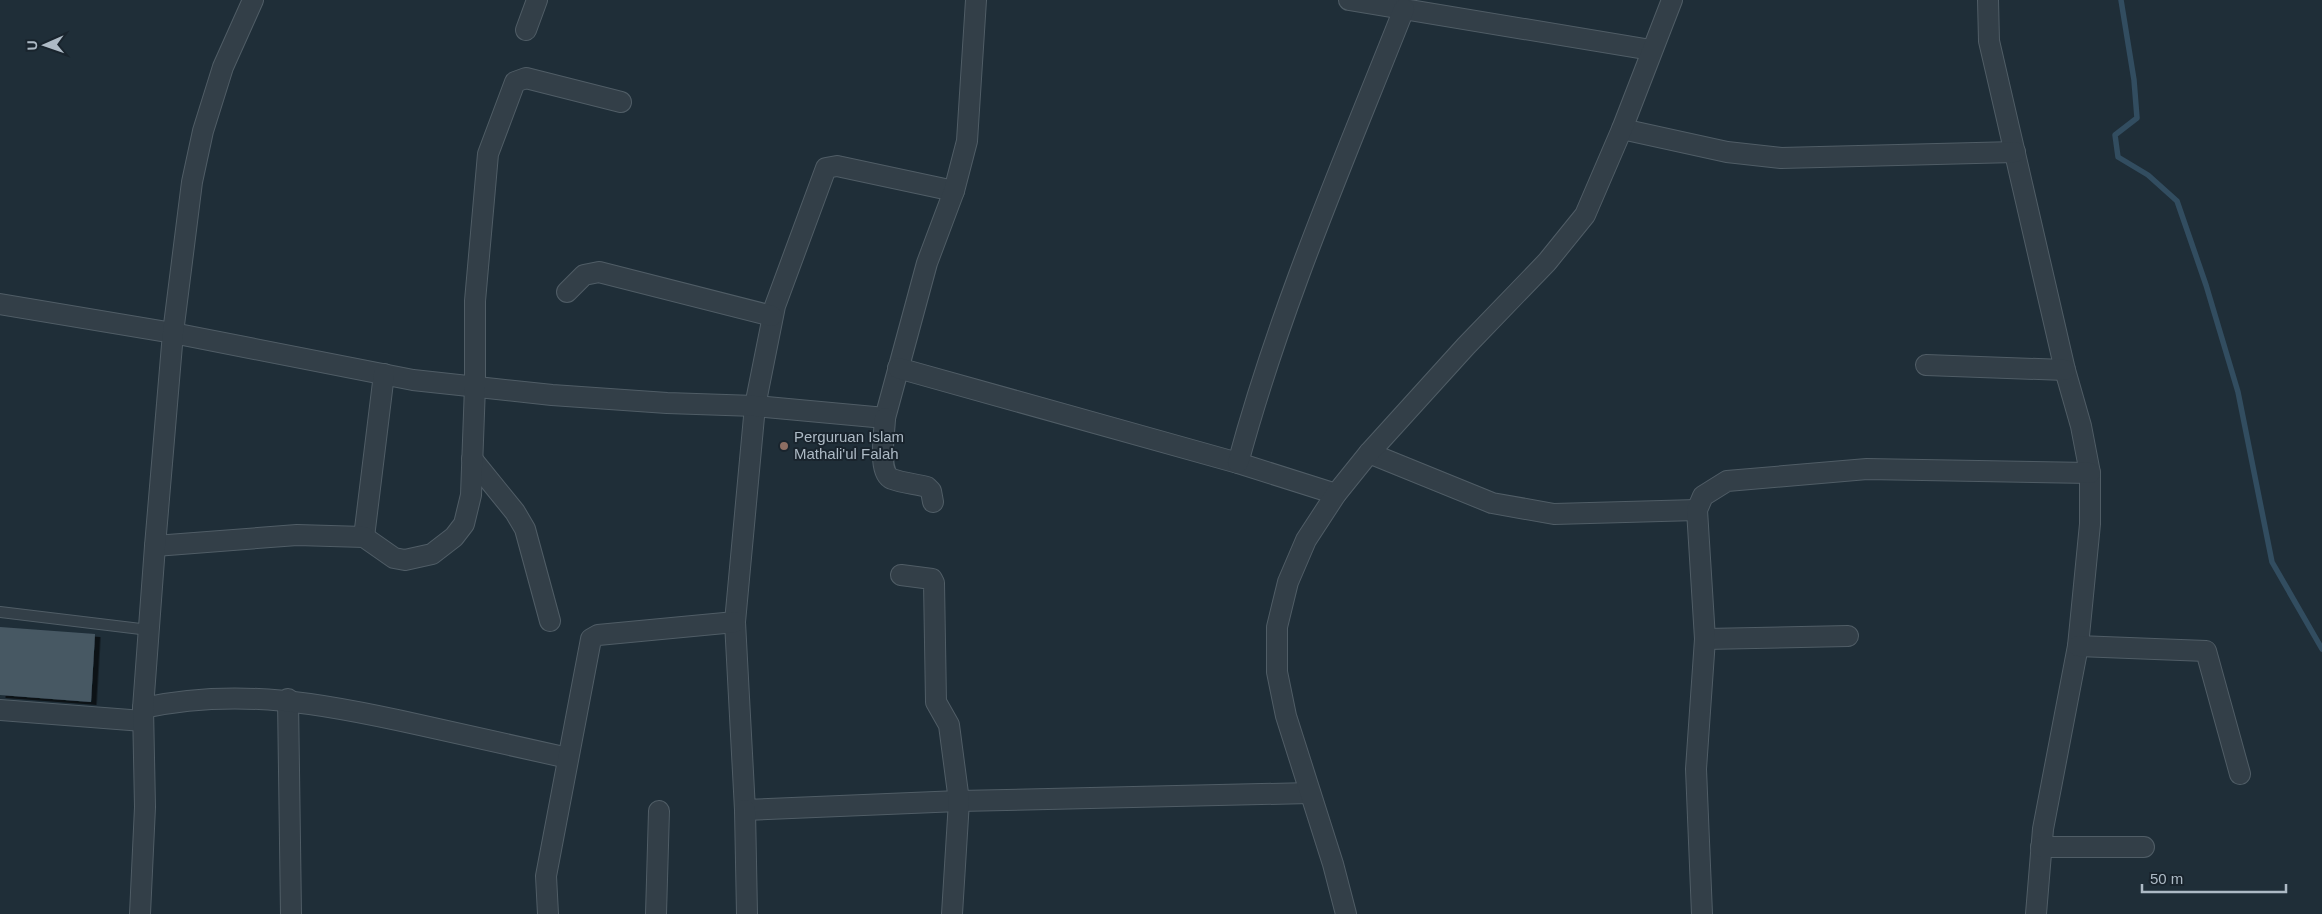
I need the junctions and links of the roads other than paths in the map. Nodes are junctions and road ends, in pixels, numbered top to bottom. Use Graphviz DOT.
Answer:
graph roads {
  1 [pos="253,0"];
  2 [pos="537,0"];
  3 [pos="976,0"];
  4 [pos="1349,0"];
  5 [pos="1672,0"];
  6 [pos="1988,0"];
  7 [pos="1404,9"];
  8 [pos="526,30"];
  9 [pos="1651,50"];
  10 [pos="621,102"];
  11 [pos="1622,129"];
  12 [pos="2015,152"];
  13 [pos="954,191"];
  14 [pos="567,292"];
  15 [pos="0,304"];
  16 [pos="772,316"];
  17 [pos="174,333"];
  18 [pos="1926,365"];
  19 [pos="898,368"];
  20 [pos="2065,370"];
  21 [pos="384,374"];
  22 [pos="475,386"];
  23 [pos="754,406"];
  24 [pos="886,418"];
  25 [pos="1369,453"];
  26 [pos="472,459"];
  27 [pos="1238,463"];
  28 [pos="2090,473"];
  29 [pos="1336,494"];
  30 [pos="933,502"];
  31 [pos="1697,510"];
  32 [pos="364,537"];
  33 [pos="154,546"];
  34 [pos="901,575"];
  35 [pos="0,612"];
  36 [pos="550,621"];
  37 [pos="735,622"];
  38 [pos="149,630"];
  39 [pos="1848,636"];
  40 [pos="1705,639"];
  41 [pos="2078,646"];
  42 [pos="288,699"];
  43 [pos="0,710"];
  44 [pos="143,715"];
  45 [pos="568,758"];
  46 [pos="2240,774"];
  47 [pos="1310,793"];
  48 [pos="959,801"];
  49 [pos="745,810"];
  50 [pos="660,811"];
  51 [pos="2041,847"];
  52 [pos="2144,847"];
  53 [pos="140,914"];
  54 [pos="292,914"];
  55 [pos="548,914"];
  56 [pos="656,914"];
  57 [pos="747,914"];
  58 [pos="952,914"];
  59 [pos="1346,914"];
  60 [pos="1702,914"];
  61 [pos="2036,914"];
  1 -- 17 [label="street"];
  2 -- 8 [label="street"];
  3 -- 13 [label="street"];
  4 -- 7 [label="street"];
  5 -- 9 [label="street"];
  6 -- 12 [label="street"];
  7 -- 9 [label="street"];
  7 -- 27 [label="street"];
  9 -- 11 [label="street"];
  10 -- 22 [label="street"];
  11 -- 12 [label="street"];
  11 -- 25 [label="street"];
  12 -- 20 [label="street"];
  13 -- 16 [label="street"];
  13 -- 19 [label="street"];
  14 -- 16 [label="street"];
  15 -- 17 [label="street"];
  16 -- 23 [label="street"];
  17 -- 21 [label="street"];
  17 -- 33 [label="street"];
  18 -- 20 [label="street"];
  19 -- 24 [label="street"];
  19 -- 27 [label="street"];
  20 -- 28 [label="street"];
  21 -- 22 [label="street"];
  21 -- 32 [label="street"];
  22 -- 23 [label="street"];
  22 -- 26 [label="street"];
  23 -- 24 [label="street"];
  23 -- 37 [label="street"];
  24 -- 30 [label="street"];
  25 -- 29 [label="street"];
  25 -- 31 [label="street"];
  26 -- 32 [label="street"];
  26 -- 36 [label="street"];
  27 -- 29 [label="street"];
  28 -- 31 [label="street"];
  28 -- 41 [label="street"];
  29 -- 47 [label="street"];
  31 -- 40 [label="street"];
  32 -- 33 [label="street"];
  33 -- 38 [label="street"];
  34 -- 48 [label="street"];
  35 -- 38 [label="lane"];
  37 -- 45 [label="street"];
  37 -- 49 [label="street"];
  38 -- 44 [label="street"];
  39 -- 40 [label="street"];
  40 -- 60 [label="street"];
  41 -- 46 [label="street"];
  41 -- 51 [label="street"];
  42 -- 44 [label="street"];
  42 -- 45 [label="street"];
  42 -- 54 [label="street"];
  43 -- 44 [label="street"];
  44 -- 53 [label="street"];
  45 -- 55 [label="street"];
  47 -- 48 [label="street"];
  47 -- 59 [label="street"];
  48 -- 49 [label="street"];
  48 -- 58 [label="street"];
  49 -- 57 [label="street"];
  50 -- 56 [label="street"];
  51 -- 52 [label="street"];
  51 -- 61 [label="street"];
}
